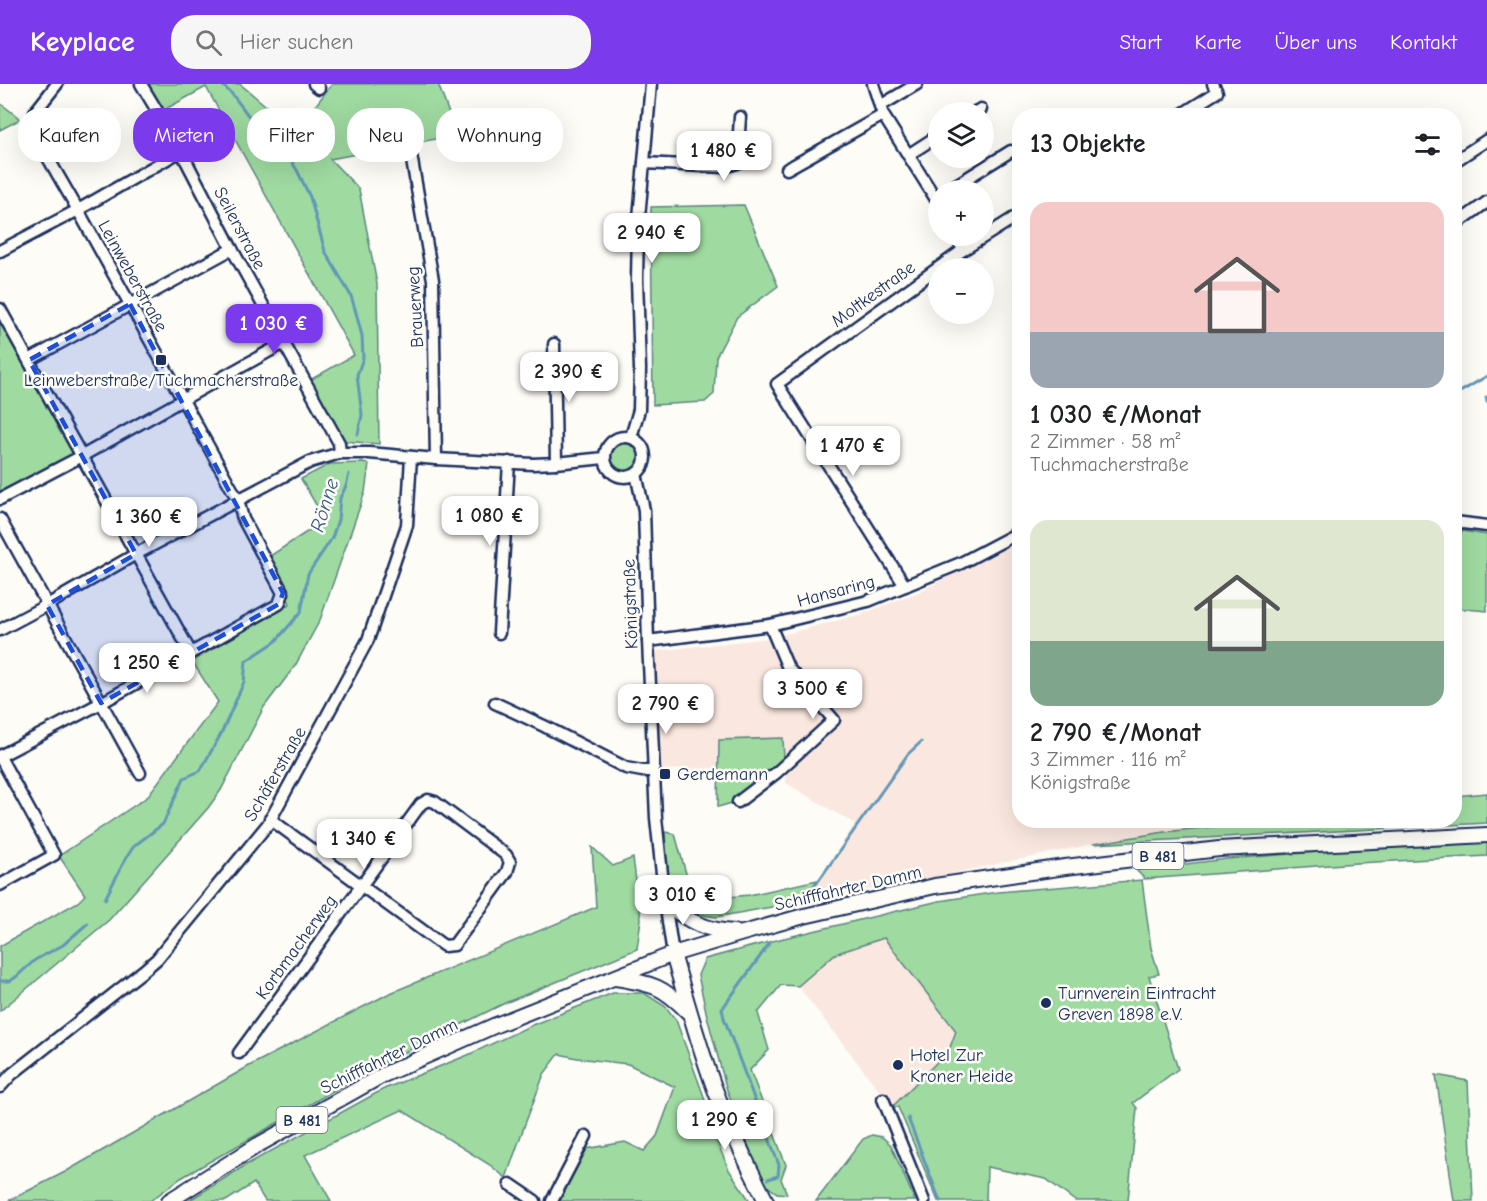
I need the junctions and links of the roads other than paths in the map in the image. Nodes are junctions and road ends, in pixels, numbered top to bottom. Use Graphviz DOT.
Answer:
graph roads {
  1 [pos="57,84"];
  2 [pos="141,84"];
  3 [pos="651,84"];
  4 [pos="873,84"];
  5 [pos="917,84"];
  6 [pos="1215,88"];
  7 [pos="155,108"];
  8 [pos="1189,108"];
  9 [pos="881,111"];
  10 [pos="740,117"];
  11 [pos="1487,140"];
  12 [pos="928,142"];
  13 [pos="1011,151"];
  14 [pos="908,155"];
  15 [pos="1462,156"];
  16 [pos="162,162"];
  17 [pos="187,162"];
  18 [pos="412,162"];
  19 [pos="644,163"];
  20 [pos="787,170"];
  21 [pos="964,180"];
  22 [pos="928,185"];
  23 [pos="1487,202"];
  24 [pos="78,210"];
  25 [pos="1012,219"];
  26 [pos="1462,220"];
  27 [pos="961,246"];
  28 [pos="232,249"];
  29 [pos="963,250"];
  30 [pos="0,251"];
  31 [pos="130,304"];
  32 [pos="0,309"];
  33 [pos="284,343"];
  34 [pos="554,344"];
  35 [pos="29,360"];
  36 [pos="183,400"];
  37 [pos="631,437"];
  38 [pos="340,453"];
  39 [pos="82,456"];
  40 [pos="411,457"];
  41 [pos="604,458"];
  42 [pos="436,459"];
  43 [pos="509,462"];
  44 [pos="556,463"];
  45 [pos="636,474"];
  46 [pos="0,499"];
  47 [pos="238,500"];
  48 [pos="0,519"];
  49 [pos="1462,523"];
  50 [pos="1487,526"];
  51 [pos="1012,536"];
  52 [pos="136,554"];
  53 [pos="905,586"];
  54 [pos="47,605"];
  55 [pos="770,625"];
  56 [pos="0,630"];
  57 [pos="499,633"];
  58 [pos="648,640"];
  59 [pos="191,653"];
  60 [pos="101,703"];
  61 [pos="495,703"];
  62 [pos="0,756"];
  63 [pos="654,771"];
  64 [pos="140,773"];
  65 [pos="738,802"];
  66 [pos="270,819"];
  67 [pos="1487,835"];
  68 [pos="0,885"];
  69 [pos="361,885"];
  70 [pos="665,902"];
  71 [pos="743,933"];
  72 [pos="673,954"];
  73 [pos="614,978"];
  74 [pos="690,1014"];
  75 [pos="239,1053"];
  76 [pos="0,1087"];
  77 [pos="883,1099"];
  78 [pos="586,1136"];
  79 [pos="510,1184"];
  80 [pos="170,1201"];
  81 [pos="535,1201"];
  82 [pos="552,1201"];
  83 [pos="766,1201"];
  84 [pos="924,1201"];
  1 -- 24 [label="street, Leinweberstraße"];
  2 -- 7 [label="street, Seilerstraße"];
  3 -- 19 [label="street"];
  4 -- 9 [label="street"];
  5 -- 9 [label="street"];
  6 -- 8 [label="street"];
  9 -- 14 [label="street"];
  9 -- 20 [label="street"];
  10 -- 19 [label="street"];
  11 -- 15 [label="street"];
  12 -- 14 [label="street"];
  13 -- 21 [label="street"];
  14 -- 22 [label="street"];
  16 -- 24 [label="street"];
  17 -- 28 [label="street, Seilerstraße"];
  18 -- 42 [label="street, Brauerweg"];
  19 -- 37 [label="street"];
  23 -- 26 [label="street"];
  24 -- 30 [label="street"];
  24 -- 31 [label="street, Leinweberstraße"];
  25 -- 29 [label="street, Moltkestraße"];
  27 -- 29 [label="street"];
  28 -- 31 [label="street"];
  28 -- 33 [label="street, Seilerstraße"];
  29 -- 53 [label="street, Moltkestraße"];
  31 -- 35 [label="street"];
  31 -- 36 [label="street, Leinweberstraße"];
  32 -- 35 [label="street"];
  33 -- 36 [label="street"];
  33 -- 38 [label="street, Seilerstraße"];
  34 -- 44 [label="street"];
  35 -- 39 [label="street"];
  36 -- 39 [label="street"];
  36 -- 47 [label="street, Leinweberstraße"];
  37 -- 41 [label="street"];
  37 -- 45 [label="street, Königstraße"];
  38 -- 40 [label="street"];
  38 -- 47 [label="street"];
  39 -- 46 [label="street"];
  39 -- 52 [label="street"];
  40 -- 42 [label="street"];
  40 -- 66 [label="street, Schäferstraße"];
  41 -- 44 [label="street"];
  41 -- 45 [label="street"];
  42 -- 43 [label="street"];
  43 -- 44 [label="street"];
  43 -- 57 [label="street"];
  45 -- 58 [label="street, Königstraße"];
  47 -- 52 [label="street"];
  47 -- 59 [label="street, Leinweberstraße"];
  48 -- 54 [label="street"];
  49 -- 50 [label="street"];
  51 -- 53 [label="street, Hansaring"];
  52 -- 54 [label="street"];
  52 -- 59 [label="street"];
  53 -- 55 [label="street, Hansaring"];
  54 -- 56 [label="street"];
  54 -- 60 [label="street"];
  55 -- 58 [label="street, Hansaring"];
  55 -- 65 [label="street"];
  58 -- 63 [label="street, Königstraße"];
  59 -- 60 [label="street, Leinweberstraße"];
  60 -- 62 [label="street, Leinweberstraße"];
  60 -- 64 [label="street"];
  61 -- 63 [label="street"];
  62 -- 68 [label="street"];
  63 -- 70 [label="street, Königstraße"];
  66 -- 69 [label="street"];
  66 -- 76 [label="street, Schäferstraße"];
  67 -- 71 [label="main road, Schifffahrter Damm / B 481"];
  69 -- 69 [label="street, Korbmacherweg"];
  69 -- 75 [label="street, Korbmacherweg"];
  70 -- 71 [label="main road, B 481"];
  70 -- 72 [label="street, Königstraße"];
  71 -- 72 [label="main road, Schifffahrter Damm / B 481"];
  72 -- 73 [label="main road, Schifffahrter Damm / B 481"];
  72 -- 74 [label="main road"];
  73 -- 74 [label="main road"];
  73 -- 80 [label="main road, Schifffahrter Damm / B 481"];
  74 -- 83 [label="main road"];
  77 -- 84 [label="street"];
  78 -- 82 [label="street"];
  79 -- 81 [label="street"];
}
